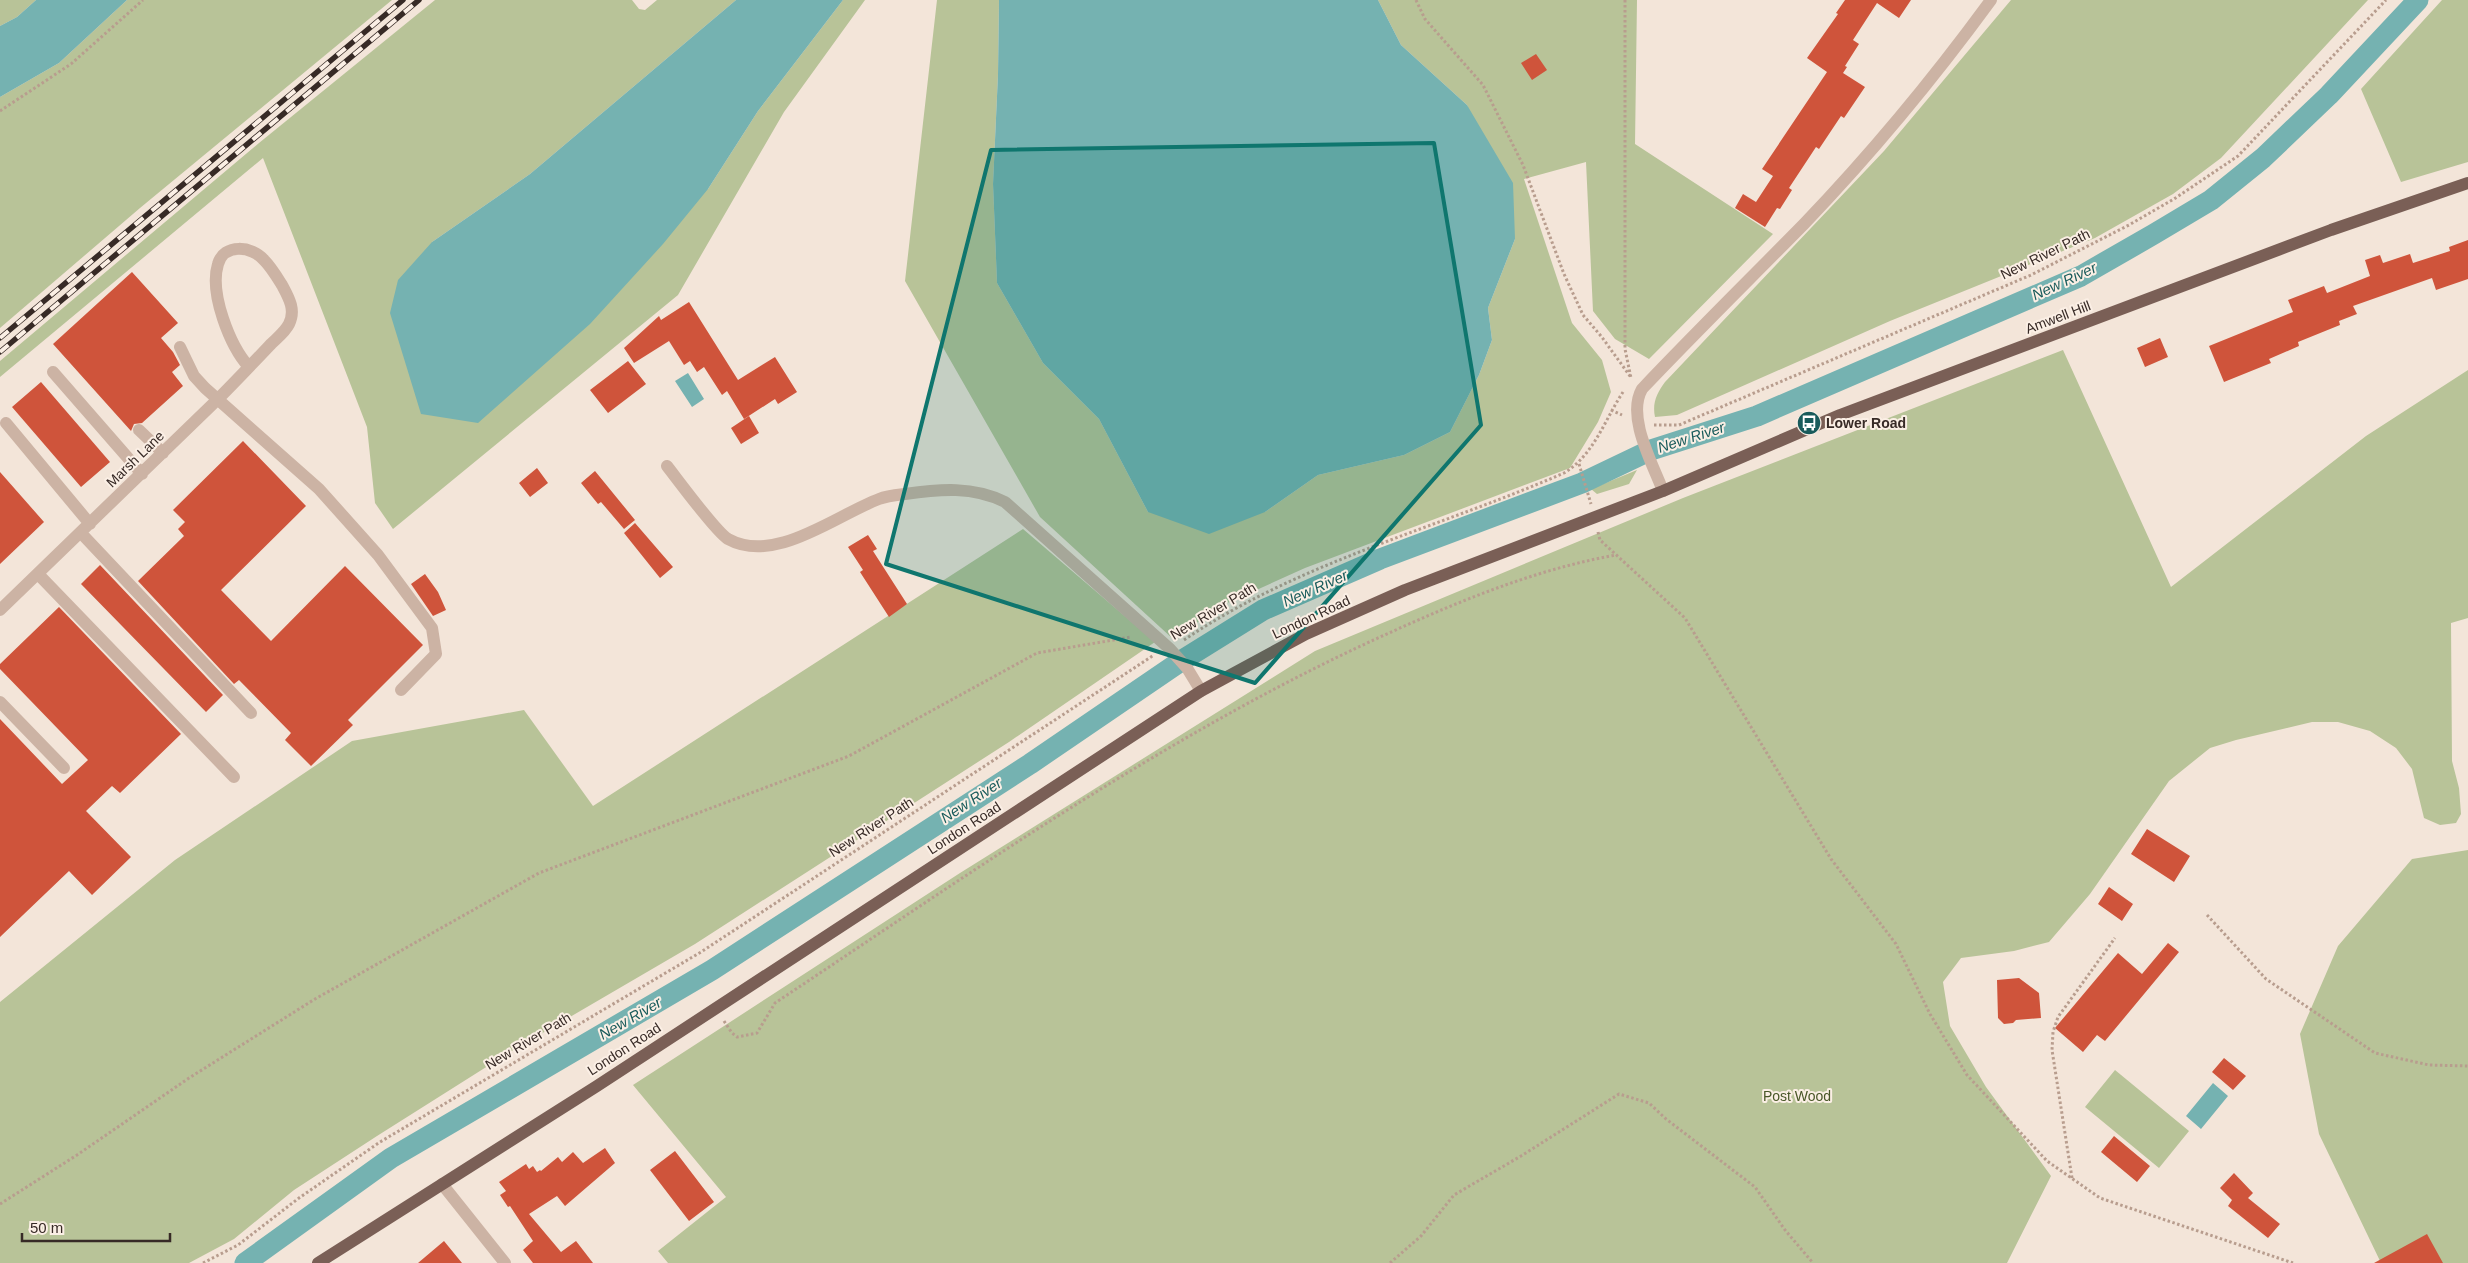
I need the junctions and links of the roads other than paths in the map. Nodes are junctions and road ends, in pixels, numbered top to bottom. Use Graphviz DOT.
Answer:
graph roads {
  1 [pos="1991,0"];
  2 [pos="2468,183"];
  3 [pos="180,347"];
  4 [pos="249,367"];
  5 [pos="53,372"];
  6 [pos="218,399"];
  7 [pos="6,423"];
  8 [pos="139,430"];
  9 [pos="162,453"];
  10 [pos="667,466"];
  11 [pos="142,474"];
  12 [pos="1663,491"];
  13 [pos="86,528"];
  14 [pos="38,574"];
  15 [pos="1,607"];
  16 [pos="401,690"];
  17 [pos="1201,691"];
  18 [pos="0,702"];
  19 [pos="251,713"];
  20 [pos="64,768"];
  21 [pos="234,777"];
  22 [pos="442,1184"];
  23 [pos="318,1263"];
  24 [pos="506,1263"];
  1 -- 12 [label="street"];
  2 -- 12 [label="main road, Amwell Hill"];
  3 -- 6 [label="street"];
  4 -- 4 [label="street, Marsh Lane"];
  4 -- 6 [label="street, Marsh Lane"];
  5 -- 11 [label="street"];
  6 -- 9 [label="street, Marsh Lane"];
  6 -- 16 [label="street"];
  7 -- 13 [label="street"];
  8 -- 9 [label="street"];
  9 -- 11 [label="street, Marsh Lane"];
  10 -- 17 [label="street"];
  11 -- 13 [label="street, Marsh Lane"];
  12 -- 17 [label="main road, London Road"];
  13 -- 14 [label="street, Marsh Lane"];
  13 -- 19 [label="street"];
  14 -- 15 [label="street, Marsh Lane"];
  14 -- 21 [label="street"];
  17 -- 22 [label="main road, London Road"];
  18 -- 20 [label="street"];
  22 -- 23 [label="main road, London Road"];
  22 -- 24 [label="street"];
}
